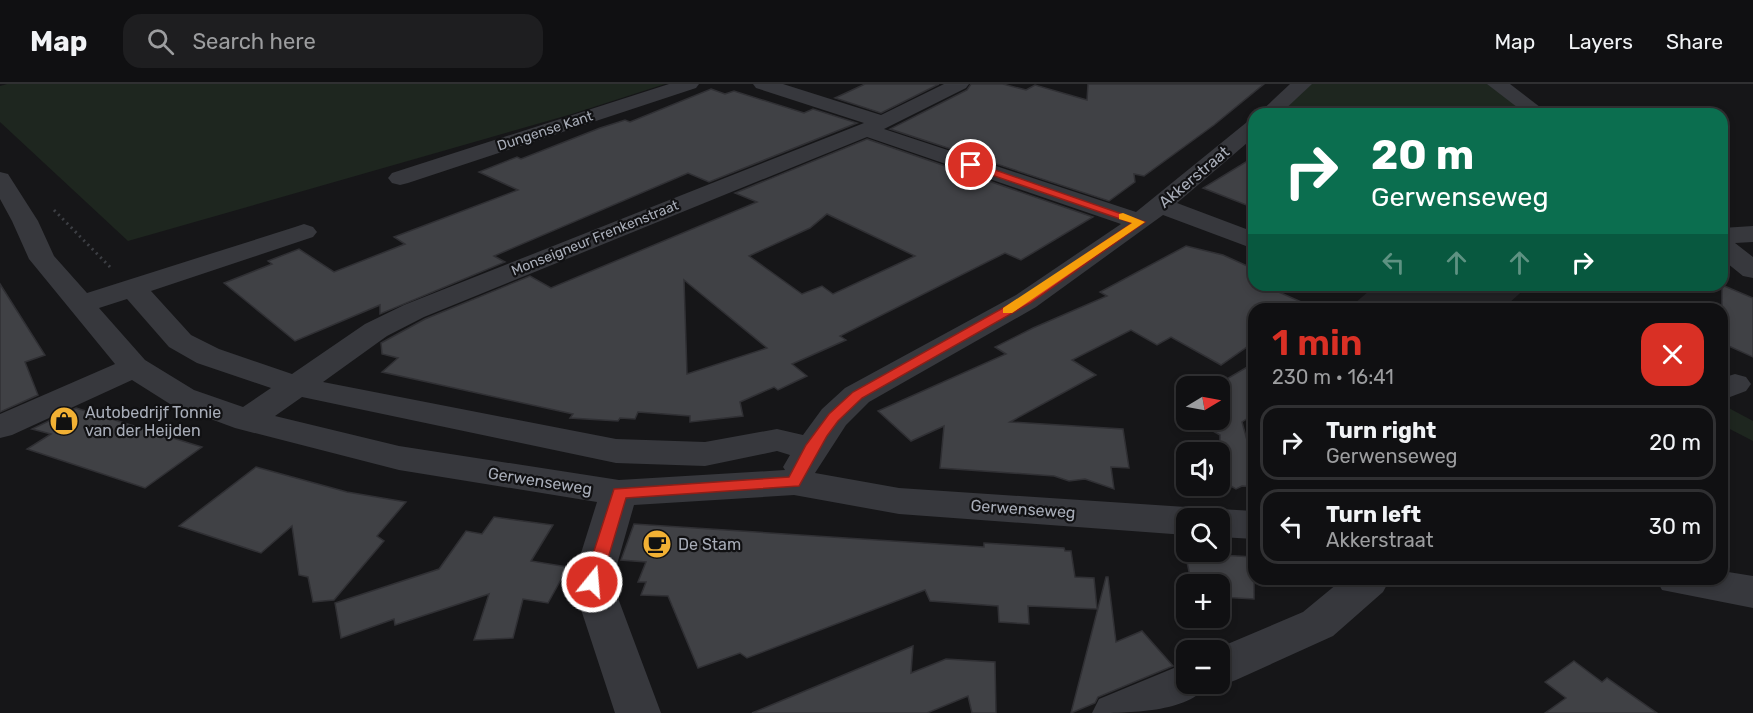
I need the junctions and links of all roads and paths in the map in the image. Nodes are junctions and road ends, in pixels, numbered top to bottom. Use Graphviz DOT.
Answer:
graph roads {
  1 [pos="689,84"];
  2 [pos="763,84"];
  3 [pos="959,84"];
  4 [pos="1302,84"];
  5 [pos="1497,84"];
  6 [pos="1275,108"];
  7 [pos="1531,108"];
  8 [pos="874,126"];
  9 [pos="1248,131"];
  10 [pos="0,178"];
  11 [pos="400,178"];
  12 [pos="0,204"];
  13 [pos="37,213"];
  14 [pos="1150,214"];
  15 [pos="304,232"];
  16 [pos="1753,234"];
  17 [pos="1728,236"];
  18 [pos="1248,239"];
  19 [pos="1728,251"];
  20 [pos="1753,270"];
  21 [pos="132,288"];
  22 [pos="83,304"];
  23 [pos="134,367"];
  24 [pos="296,386"];
  25 [pos="247,420"];
  26 [pos="0,428"];
  27 [pos="811,449"];
  28 [pos="794,482"];
  29 [pos="619,493"];
  30 [pos="1176,520"];
  31 [pos="1230,524"];
  32 [pos="1248,525"];
  33 [pos="1364,585"];
  34 [pos="1712,585"];
  35 [pos="1753,592"];
  36 [pos="1230,663"];
  37 [pos="1176,686"];
  38 [pos="638,713"];
  39 [pos="1115,713"];
  1 -- 11 [label="street, Dungense Kant"];
  2 -- 8 [label="street"];
  3 -- 8 [label="street, Monseigneur Frenkenstraat"];
  4 -- 6 [label="street, Akkerstraat"];
  5 -- 7 [label="street"];
  8 -- 14 [label="street"];
  8 -- 24 [label="street, Monseigneur Frenkenstraat"];
  9 -- 14 [label="street, Akkerstraat"];
  10 -- 13 [label="street, Gerwenseweg"];
  12 -- 13 [label="street"];
  13 -- 21 [label="path"];
  13 -- 22 [label="street, Gerwenseweg"];
  14 -- 18 [label="street"];
  14 -- 27 [label="street, Akkerstraat"];
  15 -- 21 [label="street"];
  16 -- 17 [label="street"];
  19 -- 20 [label="street"];
  21 -- 22 [label="street"];
  21 -- 24 [label="street"];
  22 -- 23 [label="street, Gerwenseweg"];
  23 -- 25 [label="street, Gerwenseweg"];
  23 -- 26 [label="street"];
  24 -- 25 [label="street, Monseigneur Frenkenstraat"];
  24 -- 27 [label="street"];
  25 -- 29 [label="street, Gerwenseweg"];
  27 -- 28 [label="street, Akkerstraat"];
  28 -- 29 [label="street, Gerwenseweg"];
  28 -- 30 [label="street, Gerwenseweg"];
  29 -- 38 [label="street"];
  31 -- 32 [label="street"];
  33 -- 36 [label="street"];
  34 -- 35 [label="street"];
  37 -- 39 [label="street"];
}
